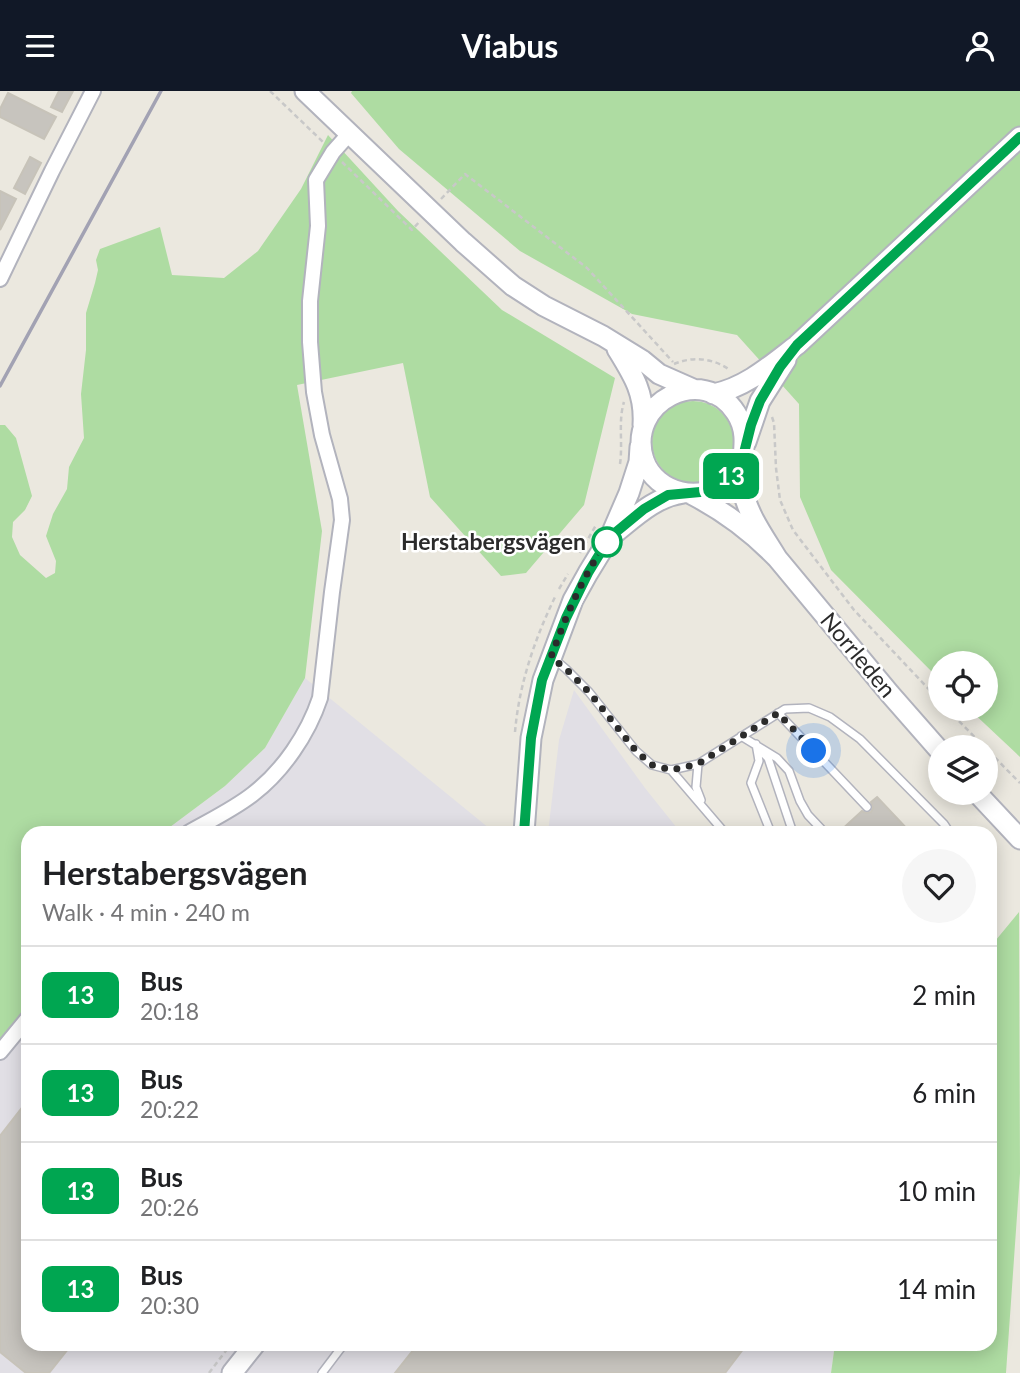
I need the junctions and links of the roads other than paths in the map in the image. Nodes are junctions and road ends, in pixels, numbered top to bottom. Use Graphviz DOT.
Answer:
graph roads {
  1 [pos="93,91"];
  2 [pos="305,91"];
  3 [pos="349,134"];
  4 [pos="1020,137"];
  5 [pos="0,279"];
  6 [pos="615,345"];
  7 [pos="797,345"];
  8 [pos="703,391"];
  9 [pos="642,435"];
  10 [pos="744,451"];
  11 [pos="687,493"];
  12 [pos="603,531"];
  13 [pos="777,558"];
  14 [pos="551,657"];
  15 [pos="778,713"];
  16 [pos="741,736"];
  17 [pos="928,737"];
  18 [pos="756,744"];
  19 [pos="698,764"];
  20 [pos="671,770"];
  21 [pos="988,805"];
  22 [pos="704,807"];
  23 [pos="867,807"];
  24 [pos="200,826"];
  25 [pos="525,826"];
  26 [pos="719,826"];
  27 [pos="768,826"];
  28 [pos="791,826"];
  29 [pos="818,826"];
  30 [pos="945,826"];
  31 [pos="1020,839"];
  32 [pos="21,1026"];
  33 [pos="0,1052"];
  34 [pos="249,1351"];
  35 [pos="339,1351"];
  36 [pos="232,1373"];
  37 [pos="322,1373"];
  1 -- 5 [label="street"];
  2 -- 3 [label="street"];
  3 -- 6 [label="street"];
  3 -- 24 [label="street"];
  4 -- 7 [label="street"];
  6 -- 8 [label="street"];
  6 -- 9 [label="street"];
  7 -- 8 [label="street"];
  7 -- 10 [label="street"];
  8 -- 9 [label="street"];
  8 -- 10 [label="street"];
  9 -- 11 [label="street"];
  9 -- 12 [label="street"];
  10 -- 11 [label="street"];
  10 -- 13 [label="street"];
  11 -- 12 [label="street"];
  11 -- 13 [label="street"];
  12 -- 14 [label="street"];
  13 -- 17 [label="street, Norrleden"];
  14 -- 20 [label="lane"];
  14 -- 25 [label="street"];
  15 -- 16 [label="lane"];
  15 -- 23 [label="lane"];
  15 -- 30 [label="lane"];
  16 -- 18 [label="lane"];
  16 -- 19 [label="lane"];
  18 -- 27 [label="lane"];
  18 -- 28 [label="lane"];
  18 -- 29 [label="lane"];
  19 -- 20 [label="lane"];
  19 -- 22 [label="lane"];
  20 -- 22 [label="lane"];
  21 -- 31 [label="street"];
  22 -- 26 [label="lane"];
  32 -- 33 [label="street"];
  34 -- 36 [label="street"];
  35 -- 37 [label="lane"];
}
